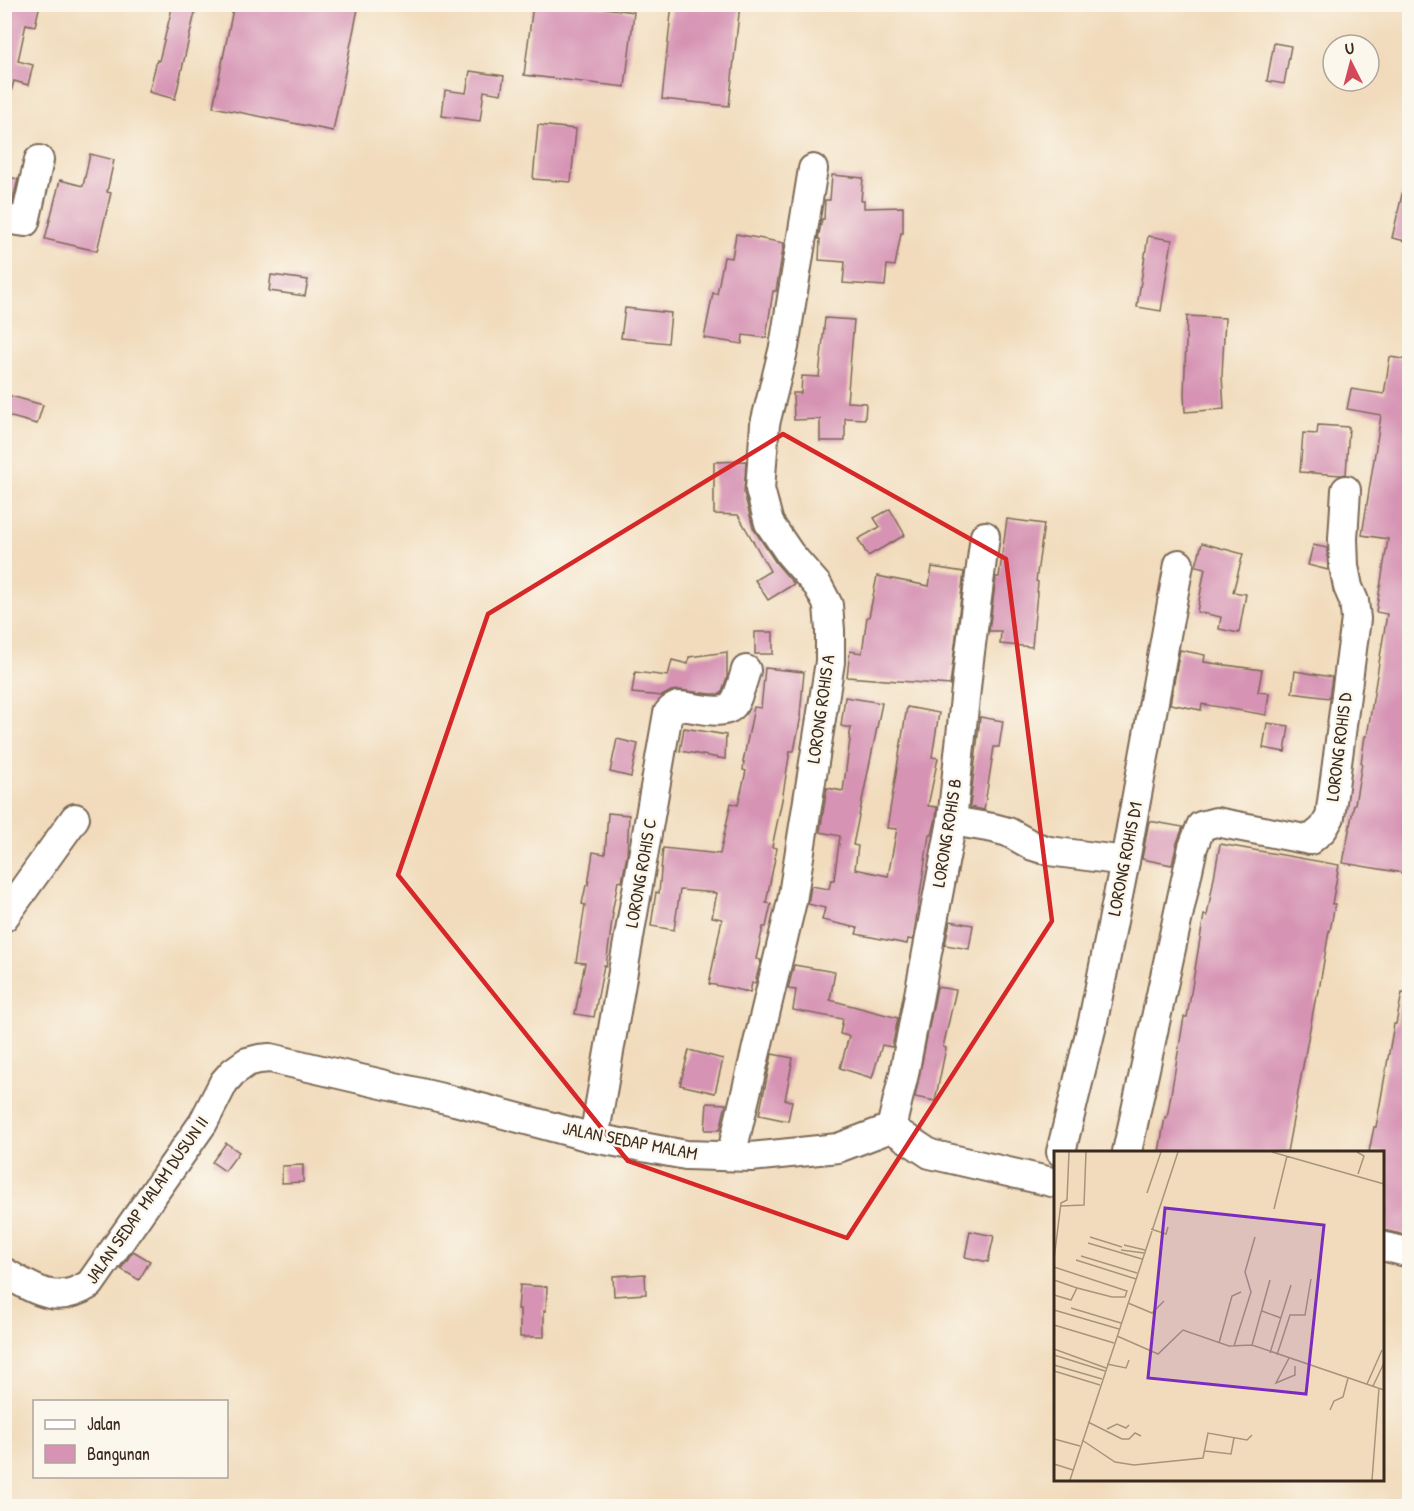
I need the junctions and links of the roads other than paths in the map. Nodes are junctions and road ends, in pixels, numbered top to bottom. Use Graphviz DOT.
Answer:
graph roads {
  1 [pos="39,160"];
  2 [pos="813,169"];
  3 [pos="4,219"];
  4 [pos="1346,490"];
  5 [pos="985,536"];
  6 [pos="1179,564"];
  7 [pos="746,670"];
  8 [pos="75,818"];
  9 [pos="952,820"];
  10 [pos="1125,861"];
  11 [pos="4,917"];
  12 [pos="270,1058"];
  13 [pos="891,1128"];
  14 [pos="594,1138"];
  15 [pos="1061,1151"];
  16 [pos="1127,1151"];
  17 [pos="731,1156"];
  18 [pos="1054,1180"];
  19 [pos="1384,1246"];
  20 [pos="1410,1252"];
  21 [pos="4,1272"];
  1 -- 3 [label="street"];
  2 -- 17 [label="street, LORONG ROHIS A"];
  4 -- 16 [label="street, LORONG ROHIS D"];
  5 -- 9 [label="street, LORONG ROHIS B"];
  6 -- 10 [label="street, LORONG ROHIS D1"];
  7 -- 14 [label="street, LORONG ROHIS C"];
  8 -- 11 [label="street"];
  9 -- 10 [label="street"];
  9 -- 13 [label="street, LORONG ROHIS B"];
  10 -- 15 [label="street, LORONG ROHIS D1"];
  12 -- 14 [label="street, JALAN SEDAP MALAM"];
  12 -- 21 [label="street, JALAN SEDAP MALAM DUSUN II"];
  13 -- 17 [label="street, JALAN SEDAP MALAM"];
  13 -- 18 [label="street"];
  14 -- 17 [label="street, JALAN SEDAP MALAM"];
  19 -- 20 [label="street"];
}
